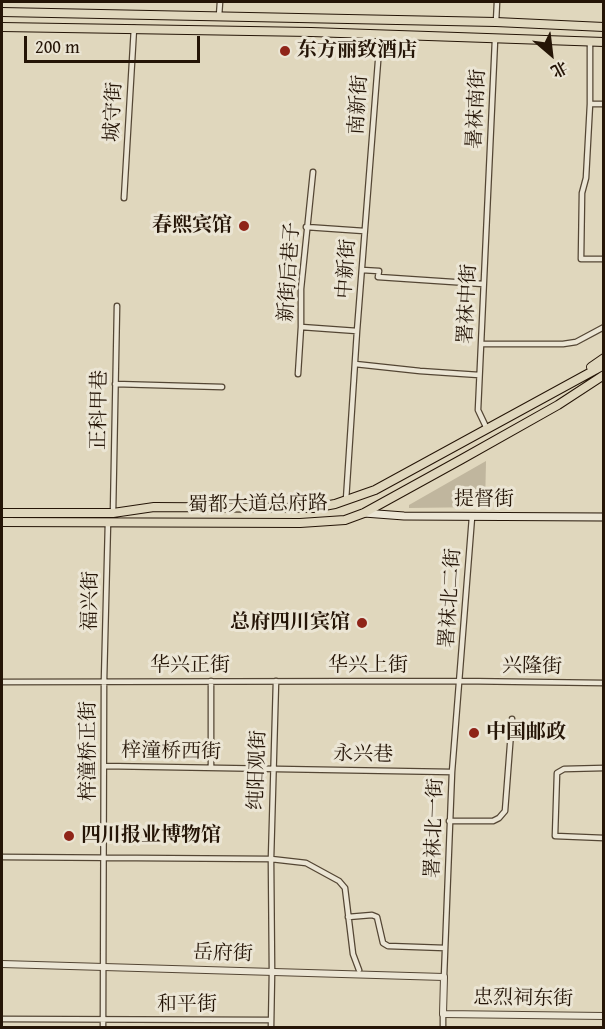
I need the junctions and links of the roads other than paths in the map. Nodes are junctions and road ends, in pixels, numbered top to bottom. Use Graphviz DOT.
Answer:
graph roads {
  1 [pos="220,2"];
  2 [pos="497,2"];
  3 [pos="2,12"];
  4 [pos="219,16"];
  5 [pos="496,21"];
  6 [pos="2,27"];
  7 [pos="603,27"];
  8 [pos="134,28"];
  9 [pos="380,36"];
  10 [pos="495,40"];
  11 [pos="590,42"];
  12 [pos="603,42"];
  13 [pos="603,104"];
  14 [pos="590,105"];
  15 [pos="313,172"];
  16 [pos="369,176"];
  17 [pos="488,179"];
  18 [pos="124,198"];
  19 [pos="306,226"];
  20 [pos="364,231"];
  21 [pos="603,259"];
  22 [pos="362,270"];
  23 [pos="483,284"];
  24 [pos="117,306"];
  25 [pos="301,327"];
  26 [pos="603,327"];
  27 [pos="357,331"];
  28 [pos="481,344"];
  29 [pos="603,358"];
  30 [pos="355,364"];
  31 [pos="603,365"];
  32 [pos="298,375"];
  33 [pos="479,375"];
  34 [pos="603,375"];
  35 [pos="603,382"];
  36 [pos="115,384"];
  37 [pos="222,387"];
  38 [pos="552,392"];
  39 [pos="558,405"];
  40 [pos="487,429"];
  41 [pos="346,501"];
  42 [pos="2,513"];
  43 [pos="113,513"];
  44 [pos="364,513"];
  45 [pos="472,517"];
  46 [pos="603,517"];
  47 [pos="2,522"];
  48 [pos="108,522"];
  49 [pos="104,681"];
  50 [pos="211,681"];
  51 [pos="276,681"];
  52 [pos="460,681"];
  53 [pos="2,682"];
  54 [pos="603,683"];
  55 [pos="512,719"];
  56 [pos="104,766"];
  57 [pos="211,768"];
  58 [pos="603,768"];
  59 [pos="273,769"];
  60 [pos="452,772"];
  61 [pos="449,822"];
  62 [pos="603,838"];
  63 [pos="104,856"];
  64 [pos="2,857"];
  65 [pos="271,859"];
  66 [pos="348,916"];
  67 [pos="445,948"];
  68 [pos="2,964"];
  69 [pos="102,967"];
  70 [pos="359,970"];
  71 [pos="272,972"];
  72 [pos="444,977"];
  73 [pos="443,1014"];
  74 [pos="603,1016"];
  75 [pos="2,1019"];
  76 [pos="103,1020"];
  77 [pos="271,1020"];
  78 [pos="103,1028"];
  79 [pos="271,1028"];
  80 [pos="443,1028"];
  1 -- 4 [label="street"];
  2 -- 5 [label="street"];
  3 -- 4 [label="main road"];
  4 -- 5 [label="main road"];
  5 -- 7 [label="main road"];
  6 -- 8 [label="main road"];
  8 -- 9 [label="main road"];
  8 -- 18 [label="street, 城守街"];
  9 -- 10 [label="main road"];
  9 -- 16 [label="street, 南新街"];
  10 -- 11 [label="main road"];
  10 -- 17 [label="street, 暑袜南街"];
  11 -- 12 [label="main road"];
  11 -- 14 [label="street"];
  13 -- 14 [label="street"];
  14 -- 21 [label="street"];
  15 -- 19 [label="street, 新街后巷子"];
  16 -- 20 [label="street, 中新街"];
  17 -- 23 [label="street, 署袜中街"];
  19 -- 20 [label="street"];
  19 -- 25 [label="street, 新街后巷子"];
  20 -- 22 [label="street, 中新街"];
  22 -- 23 [label="street"];
  22 -- 27 [label="street, 中新街"];
  23 -- 28 [label="street, 署袜中街"];
  24 -- 36 [label="street, 正科甲巷"];
  25 -- 27 [label="street"];
  25 -- 32 [label="street, 新街后巷子"];
  26 -- 28 [label="street"];
  27 -- 30 [label="street, 中新街"];
  28 -- 33 [label="street, 署袜中街"];
  29 -- 38 [label="main road, 蜀都大道总府路"];
  30 -- 33 [label="street"];
  30 -- 41 [label="street, 中新街"];
  31 -- 38 [label="main road, 蜀都大道总府路"];
  33 -- 40 [label="street, 署袜中街"];
  34 -- 39 [label="main road, 蜀都大道总府路"];
  35 -- 39 [label="main road, 蜀都大道总府路"];
  36 -- 37 [label="street"];
  36 -- 43 [label="street, 正科甲巷"];
  38 -- 40 [label="main road, 蜀都大道总府路"];
  39 -- 44 [label="main road, 蜀都大道总府路"];
  40 -- 41 [label="main road, 蜀都大道总府路"];
  41 -- 43 [label="main road, 蜀都大道总府路"];
  42 -- 43 [label="main road, 蜀都大道总府路"];
  44 -- 45 [label="main road, 提督街"];
  44 -- 48 [label="main road, 蜀都大道总府路"];
  45 -- 46 [label="main road, 提督街"];
  45 -- 52 [label="street, 署袜北二街"];
  47 -- 48 [label="main road, 蜀都大道总府路"];
  48 -- 49 [label="street, 福兴街"];
  49 -- 50 [label="street, 华兴正街"];
  49 -- 53 [label="street, 华兴正街"];
  49 -- 56 [label="street, 梓潼桥正街"];
  50 -- 51 [label="street, 华兴正街"];
  50 -- 57 [label="street"];
  51 -- 52 [label="street, 华兴上街"];
  51 -- 59 [label="street, 纯阳观街"];
  52 -- 54 [label="street, 兴隆街"];
  52 -- 60 [label="street, 署袜北一街"];
  55 -- 61 [label="street"];
  56 -- 57 [label="street, 梓潼桥西街"];
  56 -- 63 [label="street, 梓潼桥正街"];
  57 -- 59 [label="street, 梓潼桥西街"];
  58 -- 62 [label="street"];
  59 -- 60 [label="street, 永兴巷"];
  59 -- 65 [label="street, 纯阳观街"];
  60 -- 61 [label="street, 署袜北一街"];
  61 -- 67 [label="street, 署袜北一街"];
  63 -- 64 [label="street"];
  63 -- 65 [label="street"];
  63 -- 69 [label="street, 梓潼桥正街"];
  65 -- 66 [label="street"];
  65 -- 71 [label="street, 纯阳观街"];
  66 -- 67 [label="street"];
  66 -- 70 [label="street"];
  67 -- 72 [label="street, 署袜北一街"];
  68 -- 69 [label="street, 岳府街"];
  69 -- 71 [label="street, 岳府街"];
  69 -- 76 [label="street, 梓潼桥正街"];
  71 -- 72 [label="street, 岳府街"];
  71 -- 77 [label="street, 纯阳观街"];
  72 -- 73 [label="street"];
  73 -- 74 [label="street, 忠烈祠东街"];
  73 -- 80 [label="street"];
  75 -- 76 [label="street, 和平街"];
  76 -- 77 [label="street, 和平街"];
  76 -- 78 [label="street, 梓潼桥正街"];
  77 -- 79 [label="street, 纯阳观街"];
}
